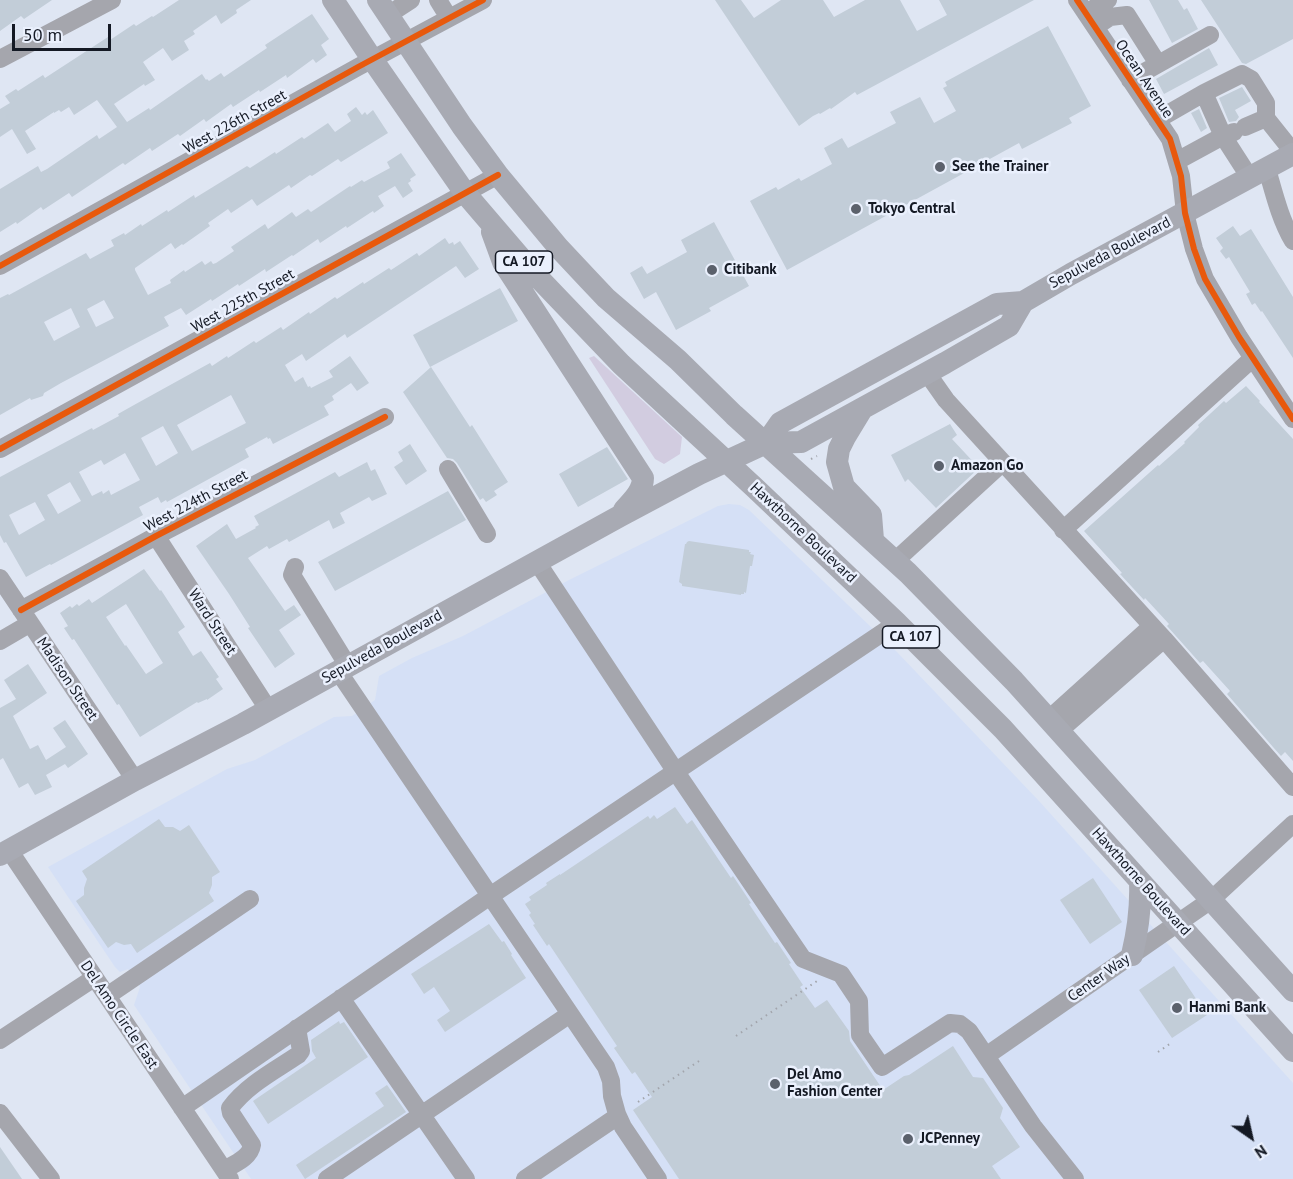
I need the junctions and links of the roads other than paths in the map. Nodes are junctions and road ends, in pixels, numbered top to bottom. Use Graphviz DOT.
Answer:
graph roads {
  1 [pos="112,0"];
  2 [pos="333,0"];
  3 [pos="411,0"];
  4 [pos="438,0"];
  5 [pos="1108,0"];
  6 [pos="478,1"];
  7 [pos="383,7"];
  8 [pos="1086,14"];
  9 [pos="449,18"];
  10 [pos="1210,35"];
  11 [pos="405,42"];
  12 [pos="0,59"];
  13 [pos="372,59"];
  14 [pos="1158,64"];
  15 [pos="1130,80"];
  16 [pos="1211,89"];
  17 [pos="1266,118"];
  18 [pos="1157,120"];
  19 [pos="1234,132"];
  20 [pos="1293,153"];
  21 [pos="1177,161"];
  22 [pos="1259,173"];
  23 [pos="498,175"];
  24 [pos="465,193"];
  25 [pos="1185,213"];
  26 [pos="488,220"];
  27 [pos="1291,237"];
  28 [pos="0,266"];
  29 [pos="1023,302"];
  30 [pos="1253,358"];
  31 [pos="927,373"];
  32 [pos="863,407"];
  33 [pos="385,417"];
  34 [pos="1293,419"];
  35 [pos="765,443"];
  36 [pos="0,449"];
  37 [pos="726,462"];
  38 [pos="1002,463"];
  39 [pos="448,469"];
  40 [pos="620,516"];
  41 [pos="1064,530"];
  42 [pos="487,534"];
  43 [pos="156,536"];
  44 [pos="873,540"];
  45 [pos="896,561"];
  46 [pos="537,562"];
  47 [pos="295,567"];
  48 [pos="0,578"];
  49 [pos="25,617"];
  50 [pos="897,623"];
  51 [pos="1158,633"];
  52 [pos="0,641"];
  53 [pos="343,668"];
  54 [pos="268,709"];
  55 [pos="1054,725"];
  56 [pos="676,772"];
  57 [pos="135,780"];
  58 [pos="1293,787"];
  59 [pos="1293,824"];
  60 [pos="4,852"];
  61 [pos="1140,882"];
  62 [pos="490,896"];
  63 [pos="250,898"];
  64 [pos="1211,900"];
  65 [pos="1177,923"];
  66 [pos="1132,954"];
  67 [pos="94,978"];
  68 [pos="1293,991"];
  69 [pos="107,996"];
  70 [pos="341,998"];
  71 [pos="570,1014"];
  72 [pos="297,1028"];
  73 [pos="0,1040"];
  74 [pos="1293,1051"];
  75 [pos="986,1056"];
  76 [pos="242,1066"];
  77 [pos="254,1084"];
  78 [pos="182,1108"];
  79 [pos="0,1113"];
  80 [pos="422,1115"];
  81 [pos="618,1116"];
  82 [pos="227,1175"];
  83 [pos="51,1179"];
  84 [pos="327,1179"];
  85 [pos="466,1179"];
  86 [pos="525,1179"];
  87 [pos="658,1179"];
  88 [pos="1075,1179"];
  1 -- 12 [label="street"];
  2 -- 13 [label="main road, Hawthorne Boulevard / CA 107"];
  3 -- 7 [label="street"];
  4 -- 9 [label="street"];
  5 -- 8 [label="street"];
  6 -- 9 [label="street, West 226th Street"];
  7 -- 11 [label="main road, CA 107"];
  8 -- 14 [label="street"];
  8 -- 15 [label="street, Ocean Avenue"];
  9 -- 11 [label="street, West 226th Street"];
  10 -- 14 [label="street"];
  11 -- 13 [label="street, West 226th Street"];
  11 -- 23 [label="main road, CA 107"];
  13 -- 24 [label="main road, Hawthorne Boulevard / CA 107"];
  13 -- 28 [label="street, West 226th Street"];
  14 -- 15 [label="street"];
  15 -- 18 [label="street, Ocean Avenue"];
  16 -- 17 [label="street"];
  16 -- 18 [label="street"];
  16 -- 19 [label="street"];
  17 -- 19 [label="street"];
  17 -- 20 [label="street"];
  18 -- 21 [label="street, Ocean Avenue"];
  19 -- 21 [label="street"];
  19 -- 22 [label="street"];
  20 -- 22 [label="main road, Sepulveda Boulevard"];
  21 -- 25 [label="street, Ocean Avenue"];
  22 -- 25 [label="main road, Sepulveda Boulevard"];
  22 -- 27 [label="street"];
  23 -- 24 [label="street, West 225th Street"];
  23 -- 35 [label="main road, CA 107"];
  24 -- 26 [label="main road, Hawthorne Boulevard / CA 107"];
  24 -- 36 [label="street, West 225th Street"];
  25 -- 29 [label="main road, Sepulveda Boulevard"];
  25 -- 30 [label="street, Ocean Avenue"];
  26 -- 37 [label="main road, Hawthorne Boulevard / CA 107"];
  26 -- 40 [label="main road"];
  29 -- 31 [label="main road, Sepulveda Boulevard"];
  29 -- 35 [label="main road, Sepulveda Boulevard"];
  30 -- 34 [label="street, Ocean Avenue"];
  30 -- 41 [label="street"];
  31 -- 32 [label="main road, Sepulveda Boulevard"];
  31 -- 38 [label="street"];
  32 -- 35 [label="main road, Sepulveda Boulevard"];
  32 -- 44 [label="main road"];
  33 -- 43 [label="street, West 224th Street"];
  35 -- 37 [label="main road, Sepulveda Boulevard"];
  35 -- 44 [label="main road, CA 107"];
  37 -- 40 [label="main road, Sepulveda Boulevard"];
  37 -- 50 [label="main road, Hawthorne Boulevard / CA 107"];
  38 -- 41 [label="street"];
  38 -- 45 [label="street"];
  39 -- 42 [label="street"];
  40 -- 46 [label="main road, Sepulveda Boulevard"];
  41 -- 51 [label="street"];
  43 -- 49 [label="street, West 224th Street"];
  43 -- 54 [label="street, Ward Street"];
  44 -- 45 [label="main road, CA 107"];
  45 -- 55 [label="main road, CA 107"];
  46 -- 53 [label="main road, Sepulveda Boulevard"];
  46 -- 56 [label="street"];
  47 -- 53 [label="street"];
  48 -- 49 [label="street, Madison Street"];
  49 -- 52 [label="street, West 224th Street"];
  49 -- 57 [label="street, Madison Street"];
  50 -- 56 [label="street"];
  50 -- 61 [label="main road, Hawthorne Boulevard / CA 107"];
  51 -- 55 [label="street"];
  51 -- 58 [label="street"];
  53 -- 54 [label="main road, Sepulveda Boulevard"];
  53 -- 62 [label="street"];
  54 -- 57 [label="main road, Sepulveda Boulevard"];
  55 -- 64 [label="main road, CA 107"];
  56 -- 62 [label="street"];
  56 -- 75 [label="street"];
  57 -- 60 [label="main road, Sepulveda Boulevard"];
  59 -- 64 [label="street, Center Way"];
  60 -- 67 [label="street, Del Amo Circle East"];
  61 -- 65 [label="main road, Hawthorne Boulevard / CA 107"];
  61 -- 66 [label="main road"];
  62 -- 70 [label="street"];
  62 -- 71 [label="street"];
  63 -- 69 [label="street"];
  64 -- 65 [label="street, Center Way"];
  64 -- 68 [label="main road, CA 107"];
  65 -- 66 [label="street, Center Way"];
  65 -- 74 [label="main road, Hawthorne Boulevard / CA 107"];
  66 -- 75 [label="street, Center Way"];
  67 -- 69 [label="street, Del Amo Circle East"];
  67 -- 73 [label="street"];
  69 -- 78 [label="street, Del Amo Circle East"];
  70 -- 72 [label="street"];
  70 -- 80 [label="street"];
  71 -- 80 [label="street"];
  71 -- 81 [label="street"];
  72 -- 76 [label="street"];
  72 -- 77 [label="street"];
  75 -- 88 [label="street"];
  76 -- 77 [label="street"];
  76 -- 78 [label="street"];
  77 -- 82 [label="street"];
  78 -- 82 [label="street, Del Amo Circle East"];
  79 -- 83 [label="street"];
  80 -- 84 [label="street"];
  80 -- 85 [label="street"];
  81 -- 86 [label="street"];
  81 -- 87 [label="street"];
}
